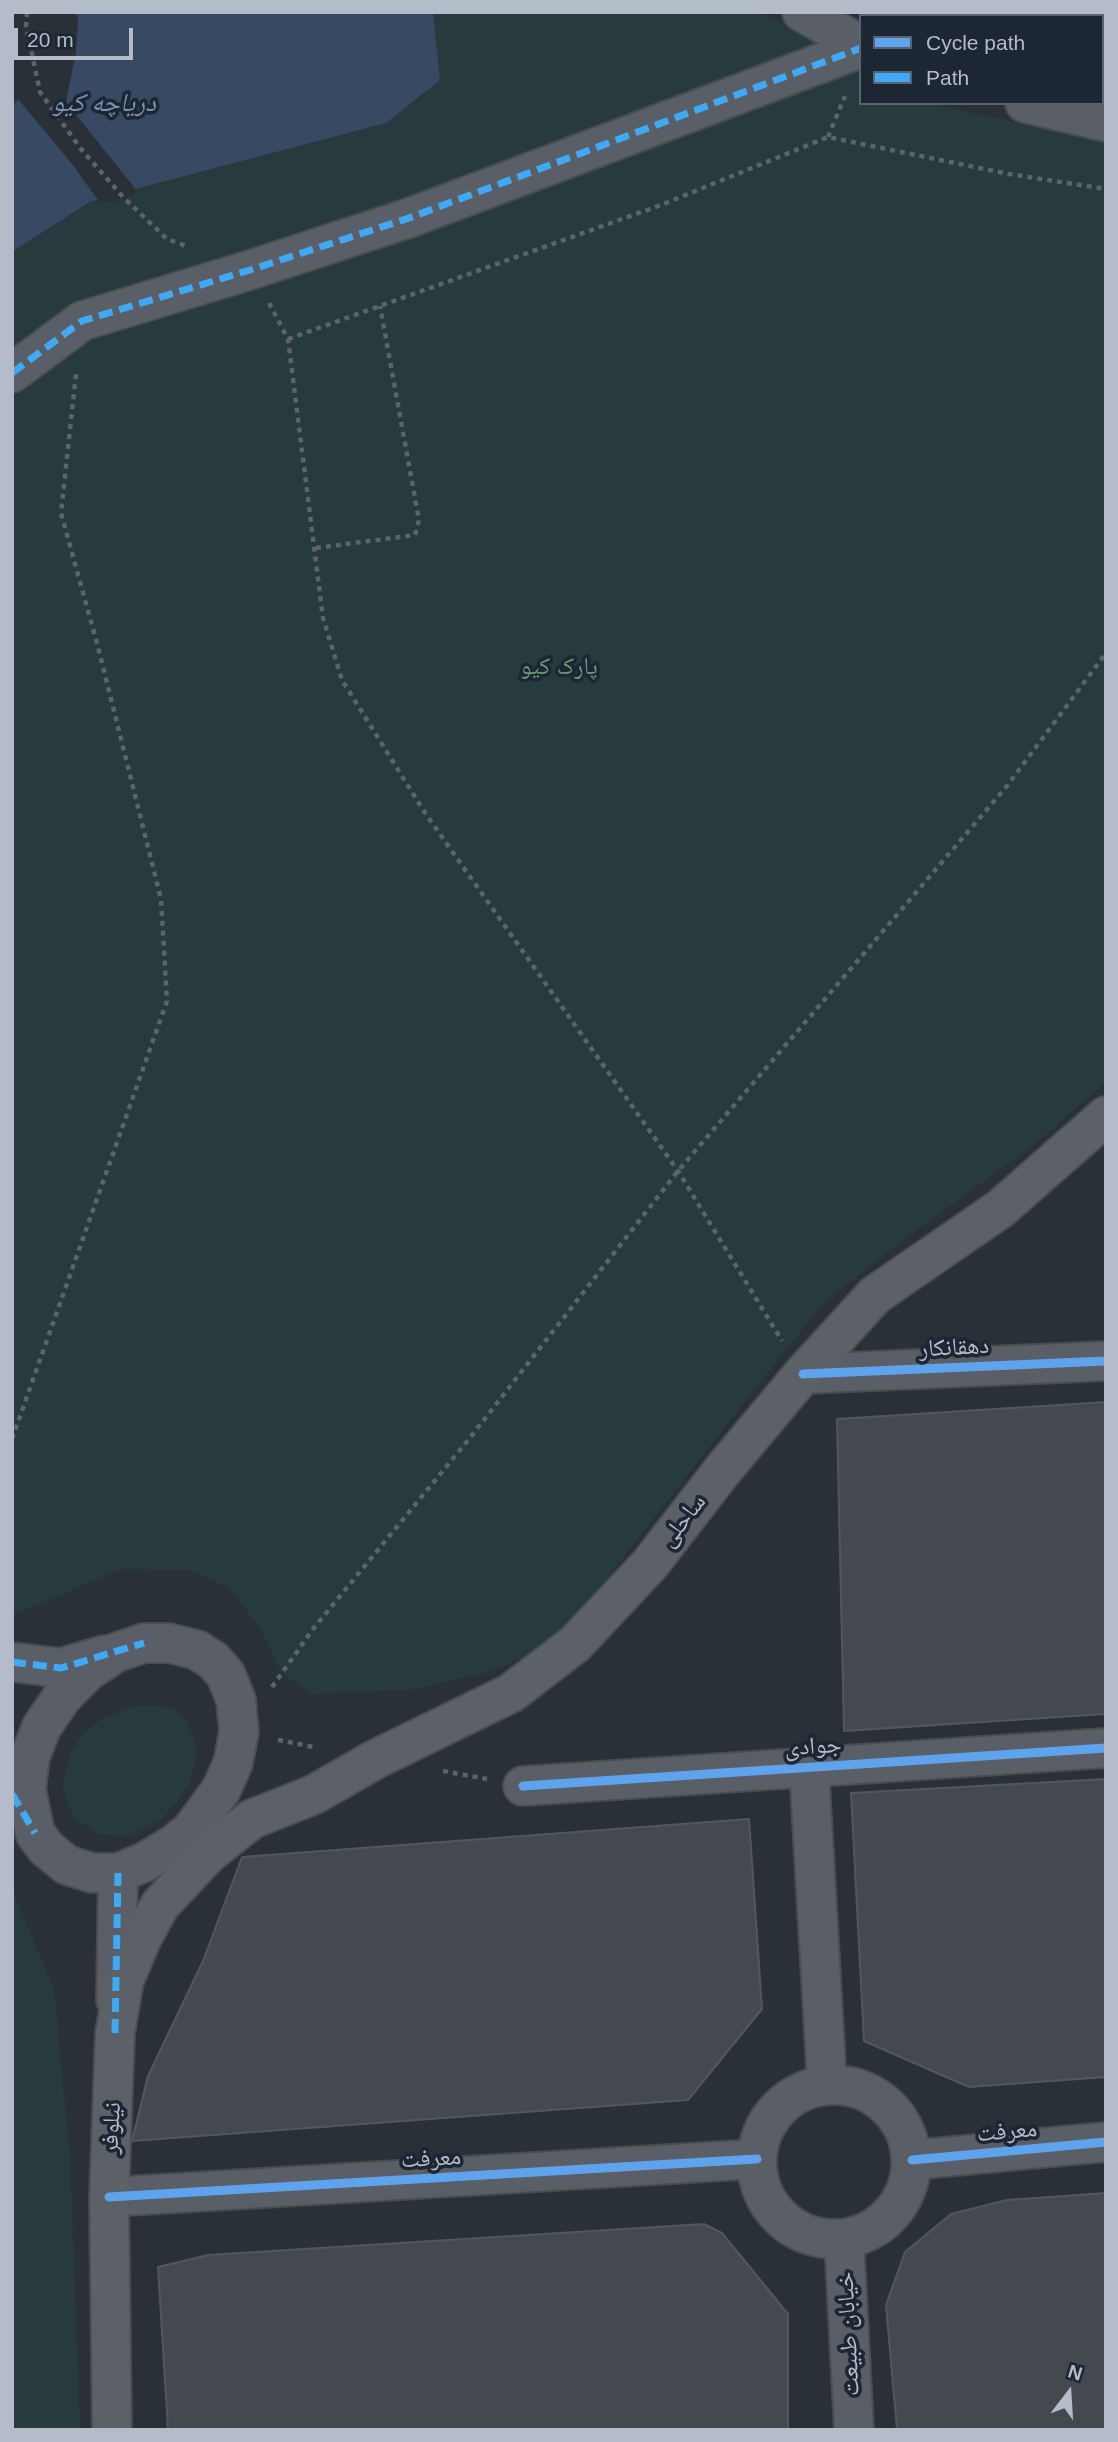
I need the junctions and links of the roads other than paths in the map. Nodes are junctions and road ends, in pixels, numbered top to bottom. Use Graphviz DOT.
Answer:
graph roads {
  1 [pos="802,12"];
  2 [pos="859,45"];
  3 [pos="859,47"];
  4 [pos="1033,105"];
  5 [pos="1106,121"];
  6 [pos="12,373"];
  7 [pos="1106,1116"];
  8 [pos="1106,1361"];
  9 [pos="803,1374"];
  10 [pos="144,1643"];
  11 [pos="12,1662"];
  12 [pos="1106,1748"];
  13 [pos="809,1767"];
  14 [pos="523,1786"];
  15 [pos="12,1794"];
  16 [pos="35,1833"];
  17 [pos="208,1854"];
  18 [pos="118,1873"];
  19 [pos="116,2034"];
  20 [pos="827,2084"];
  21 [pos="1106,2142"];
  22 [pos="757,2160"];
  23 [pos="912,2160"];
  24 [pos="109,2197"];
  25 [pos="844,2239"];
  26 [pos="112,2430"];
  27 [pos="854,2430"];
  1 -- 2 [label="street"];
  3 -- 6 [label="street"];
  4 -- 5 [label="street"];
  7 -- 9 [label="main road, ساحلی"];
  8 -- 9 [label="street, دهقانکار"];
  9 -- 17 [label="main road, ساحلی"];
  10 -- 11 [label="street"];
  10 -- 16 [label="street"];
  10 -- 18 [label="street"];
  12 -- 13 [label="street, جوادی"];
  13 -- 14 [label="street, جوادی"];
  13 -- 20 [label="street"];
  15 -- 16 [label="street"];
  16 -- 18 [label="street"];
  17 -- 19 [label="main road, نیلوفر"];
  18 -- 19 [label="street"];
  19 -- 24 [label="main road, نیلوفر"];
  20 -- 22 [label="street"];
  20 -- 23 [label="street"];
  21 -- 23 [label="street, معرفت"];
  22 -- 24 [label="street, معرفت"];
  22 -- 25 [label="street"];
  23 -- 25 [label="street"];
  24 -- 26 [label="main road, نیلوفر"];
  25 -- 27 [label="street, خیابان طبیعت"];
}
